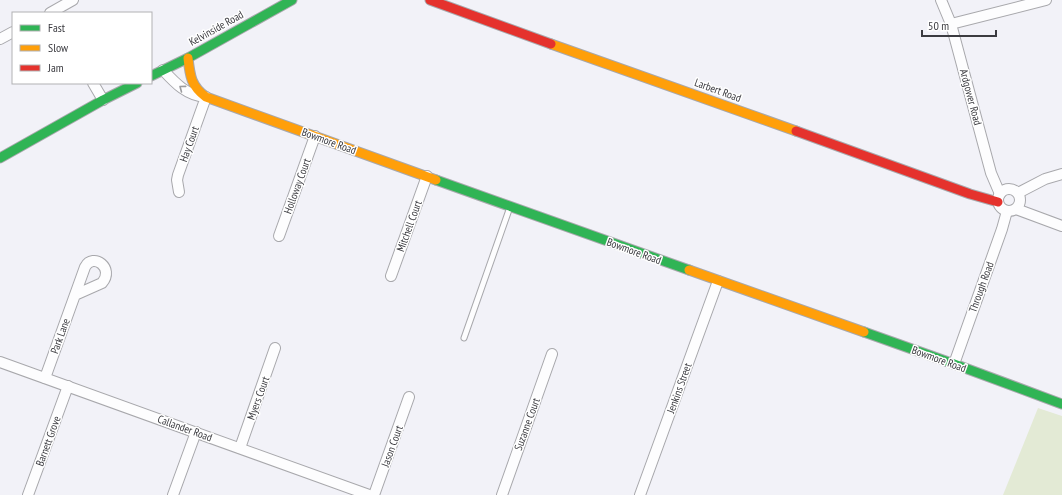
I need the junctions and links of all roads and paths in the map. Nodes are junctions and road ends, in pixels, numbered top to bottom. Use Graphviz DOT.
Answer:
graph roads {
  1 [pos="73,0"];
  2 [pos="292,0"];
  3 [pos="430,0"];
  4 [pos="941,0"];
  5 [pos="1046,0"];
  6 [pos="53,12"];
  7 [pos="951,24"];
  8 [pos="12,33"];
  9 [pos="0,39"];
  10 [pos="188,58"];
  11 [pos="163,70"];
  12 [pos="152,76"];
  13 [pos="94,84"];
  14 [pos="135,84"];
  15 [pos="206,97"];
  16 [pos="103,100"];
  17 [pos="315,136"];
  18 [pos="0,158"];
  19 [pos="1062,174"];
  20 [pos="427,176"];
  21 [pos="179,192"];
  22 [pos="1018,193"];
  23 [pos="999,198"];
  24 [pos="510,206"];
  25 [pos="1011,210"];
  26 [pos="1062,226"];
  27 [pos="279,236"];
  28 [pos="391,276"];
  29 [pos="718,281"];
  30 [pos="75,294"];
  31 [pos="464,338"];
  32 [pos="275,348"];
  33 [pos="552,354"];
  34 [pos="0,362"];
  35 [pos="954,364"];
  36 [pos="45,378"];
  37 [pos="68,386"];
  38 [pos="409,397"];
  39 [pos="1062,404"];
  40 [pos="196,432"];
  41 [pos="240,448"];
  42 [pos="28,495"];
  43 [pos="173,495"];
  44 [pos="369,495"];
  45 [pos="374,495"];
  46 [pos="502,495"];
  47 [pos="640,495"];
  1 -- 6 [label="street"];
  2 -- 10 [label="street, Kelvinside Road"];
  3 -- 23 [label="street, Larbert Road"];
  4 -- 7 [label="street, Ardgower Road"];
  5 -- 7 [label="street"];
  7 -- 23 [label="street, Ardgower Road"];
  8 -- 9 [label="street"];
  10 -- 11 [label="street, Kelvinside Road"];
  10 -- 15 [label="street, Bowmore Road"];
  11 -- 12 [label="street, Kelvinside Road"];
  15 -- 11 [label="street, Bowmore Road, one-way"];
  13 -- 16 [label="street"];
  14 -- 16 [label="street"];
  15 -- 17 [label="street, Bowmore Road"];
  15 -- 21 [label="street, Hay Court"];
  16 -- 18 [label="street"];
  17 -- 20 [label="street, Bowmore Road"];
  17 -- 27 [label="street, Holloway Court"];
  19 -- 22 [label="street"];
  20 -- 24 [label="street, Bowmore Road"];
  20 -- 28 [label="street, Mitchell Court"];
  22 -- 23 [label="street"];
  22 -- 25 [label="street"];
  23 -- 25 [label="street"];
  24 -- 29 [label="street, Bowmore Road"];
  24 -- 31 [label="lane"];
  25 -- 26 [label="street"];
  25 -- 35 [label="street, Through Road"];
  29 -- 35 [label="street, Bowmore Road"];
  29 -- 47 [label="street, Jenkins Street"];
  30 -- 36 [label="street, Park Lane"];
  32 -- 41 [label="street, Myers Court"];
  33 -- 46 [label="street, Suzanne Court"];
  34 -- 36 [label="street, Callander Road"];
  35 -- 39 [label="street, Bowmore Road"];
  36 -- 37 [label="street, Callander Road"];
  37 -- 40 [label="street, Callander Road"];
  37 -- 42 [label="street, Barnett Grove"];
  38 -- 45 [label="street, Jason Court"];
  40 -- 41 [label="street, Callander Road"];
  40 -- 43 [label="street"];
  41 -- 44 [label="street, Callander Road"];
}
